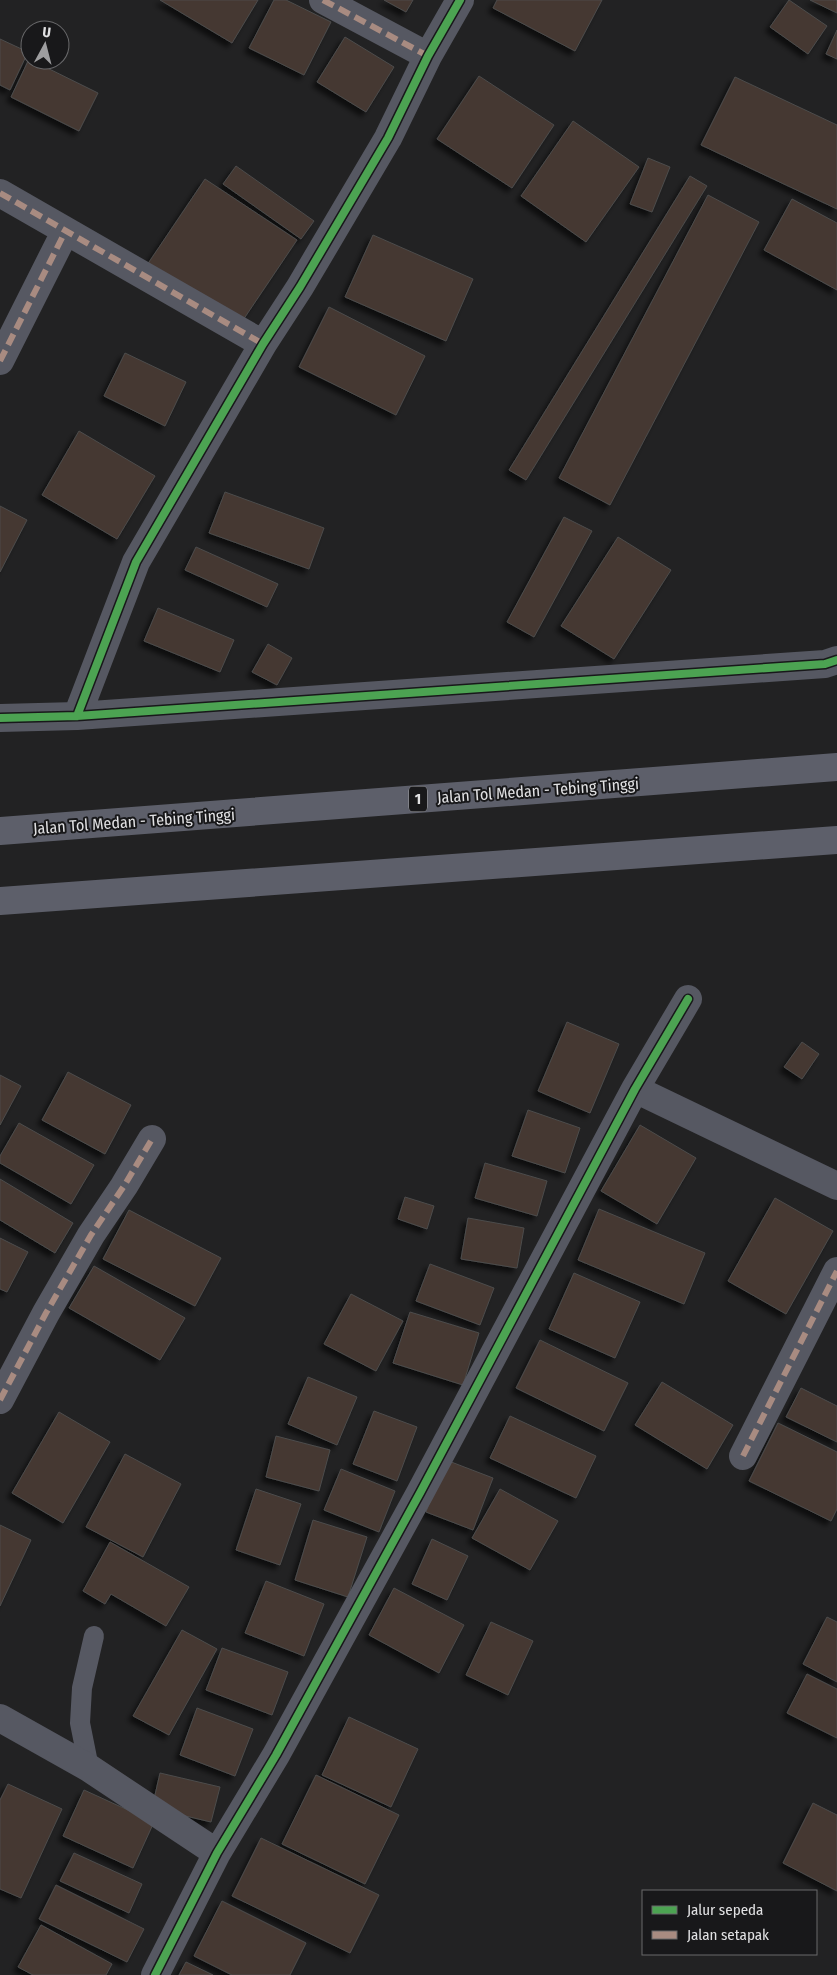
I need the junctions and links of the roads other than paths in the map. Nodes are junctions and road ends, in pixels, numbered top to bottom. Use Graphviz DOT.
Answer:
graph roads {
  1 [pos="323,0"];
  2 [pos="460,0"];
  3 [pos="428,56"];
  4 [pos="0,193"];
  5 [pos="65,232"];
  6 [pos="263,344"];
  7 [pos="0,361"];
  8 [pos="837,660"];
  9 [pos="77,716"];
  10 [pos="0,718"];
  11 [pos="837,767"];
  12 [pos="0,831"];
  13 [pos="837,840"];
  14 [pos="0,901"];
  15 [pos="688,999"];
  16 [pos="635,1089"];
  17 [pos="152,1139"];
  18 [pos="837,1186"];
  19 [pos="837,1271"];
  20 [pos="0,1400"];
  21 [pos="744,1456"];
  22 [pos="94,1636"];
  23 [pos="0,1718"];
  24 [pos="89,1768"];
  25 [pos="218,1853"];
  26 [pos="155,1975"];
  1 -- 3 [label="street"];
  2 -- 3 [label="street"];
  3 -- 6 [label="street"];
  4 -- 5 [label="street"];
  5 -- 6 [label="street"];
  5 -- 7 [label="street"];
  6 -- 9 [label="street"];
  8 -- 9 [label="street"];
  9 -- 10 [label="street"];
  11 -- 12 [label="highway, Jalan Tol Medan - Tebing Tinggi / 1"];
  13 -- 14 [label="highway"];
  15 -- 16 [label="street"];
  16 -- 18 [label="street"];
  16 -- 25 [label="street"];
  17 -- 20 [label="street"];
  19 -- 21 [label="street"];
  22 -- 24 [label="lane"];
  23 -- 24 [label="street"];
  24 -- 25 [label="street"];
  25 -- 26 [label="street"];
}
